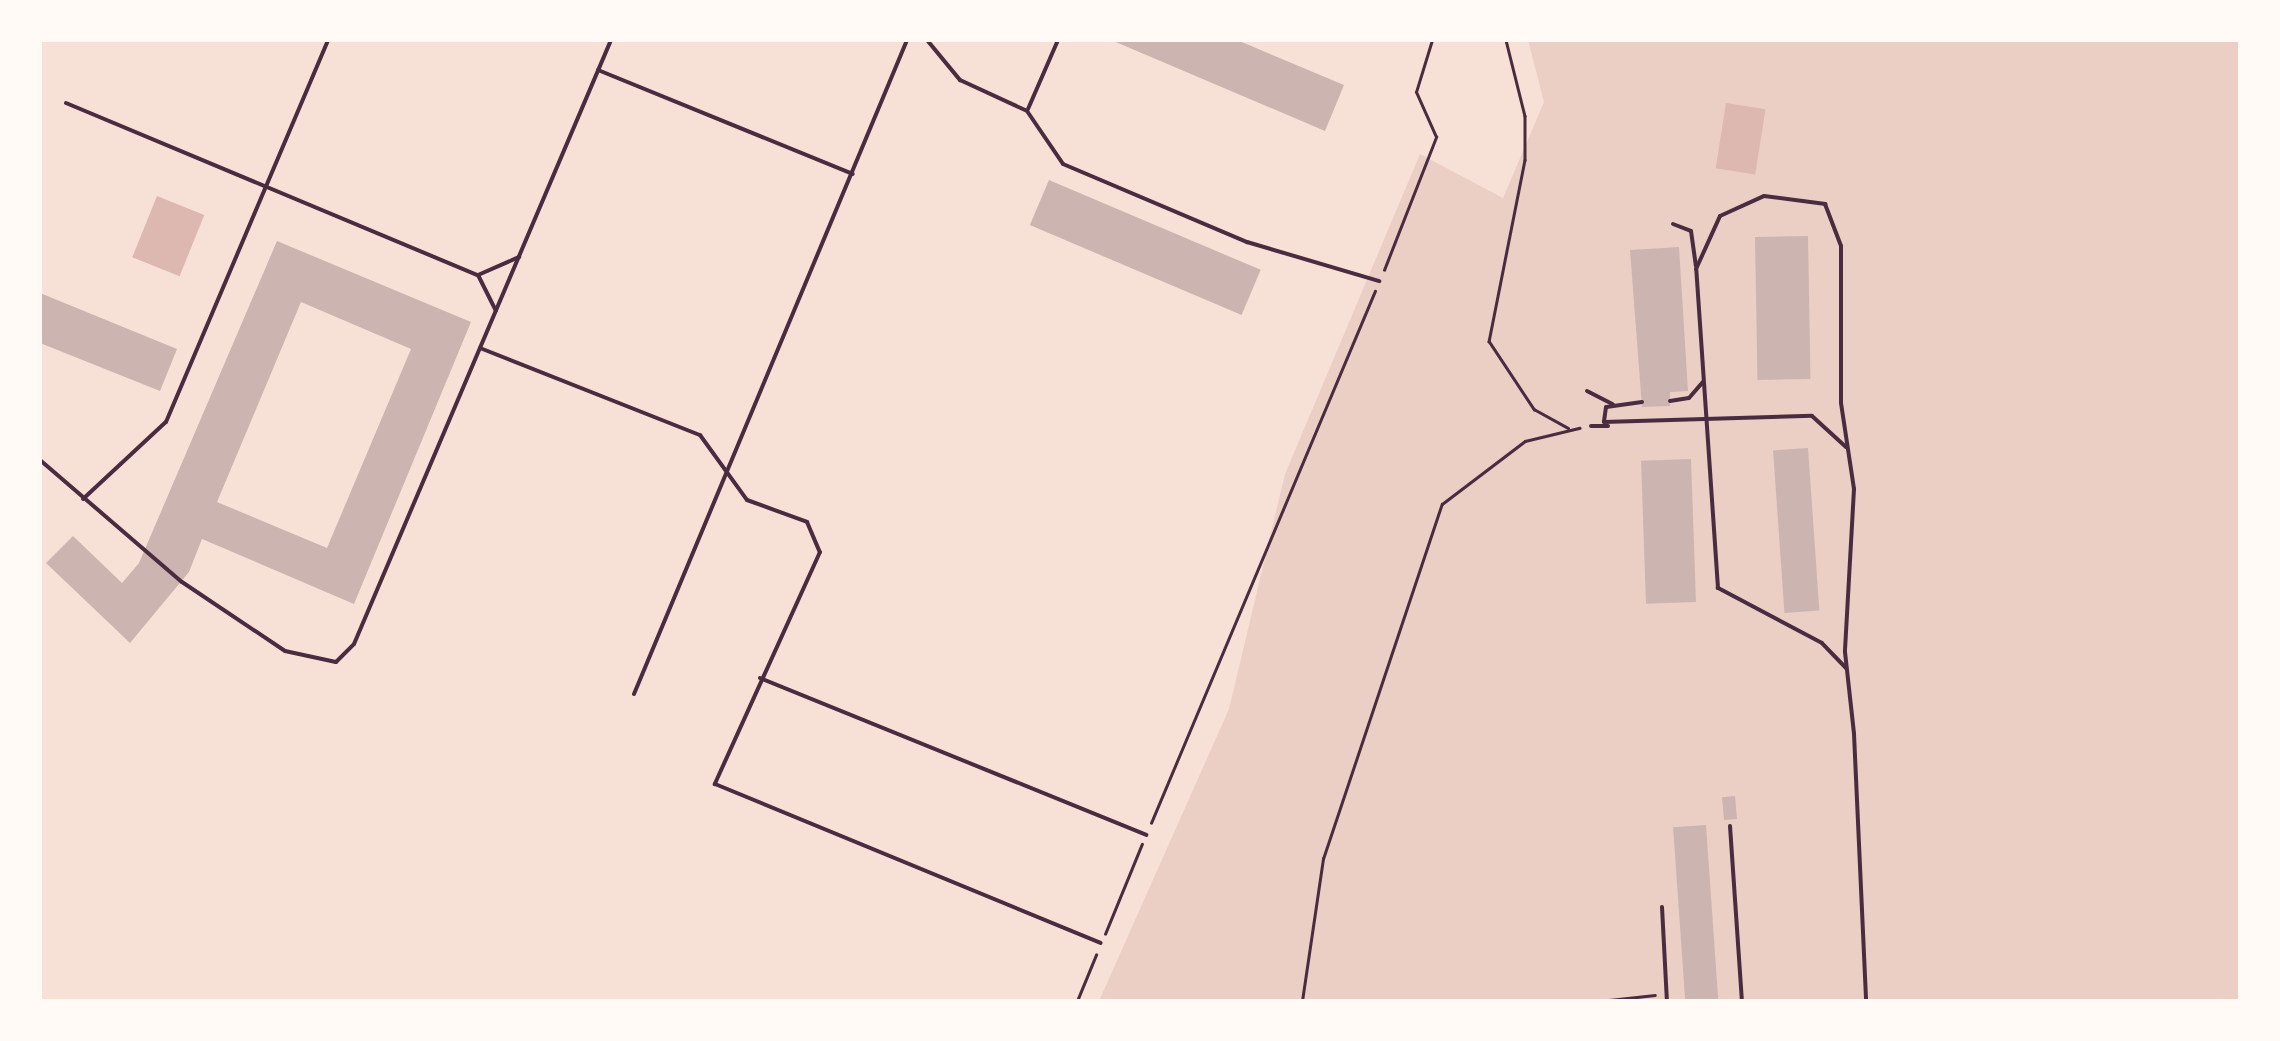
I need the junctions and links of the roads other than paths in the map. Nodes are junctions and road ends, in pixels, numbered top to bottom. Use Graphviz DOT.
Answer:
graph roads {
  1 [pos="328,40"];
  2 [pos="611,40"];
  3 [pos="907,40"];
  4 [pos="927,40"];
  5 [pos="1058,40"];
  6 [pos="598,70"];
  7 [pos="66,103"];
  8 [pos="1027,111"];
  9 [pos="852,174"];
  10 [pos="266,186"];
  11 [pos="1673,224"];
  12 [pos="519,257"];
  13 [pos="1696,269"];
  14 [pos="478,275"];
  15 [pos="1379,281"];
  16 [pos="496,312"];
  17 [pos="480,348"];
  18 [pos="1703,382"];
  19 [pos="1587,391"];
  20 [pos="1670,400"];
  21 [pos="1642,402"];
  22 [pos="1613,404"];
  23 [pos="1706,421"];
  24 [pos="1591,426"];
  25 [pos="1613,426"];
  26 [pos="1850,454"];
  27 [pos="40,460"];
  28 [pos="724,467"];
  29 [pos="83,499"];
  30 [pos="1846,668"];
  31 [pos="760,678"];
  32 [pos="634,694"];
  33 [pos="1730,826"];
  34 [pos="1146,835"];
  35 [pos="1662,908"];
  36 [pos="1101,943"];
  37 [pos="1666,998"];
  38 [pos="1742,1001"];
  39 [pos="1866,1001"];
  1 -- 10 [label="lane"];
  2 -- 6 [label="lane"];
  3 -- 9 [label="lane"];
  4 -- 8 [label="lane"];
  5 -- 8 [label="lane"];
  6 -- 9 [label="lane"];
  6 -- 12 [label="lane"];
  7 -- 10 [label="lane"];
  8 -- 15 [label="lane"];
  9 -- 28 [label="lane"];
  10 -- 14 [label="lane"];
  10 -- 29 [label="lane"];
  11 -- 13 [label="lane"];
  12 -- 14 [label="lane"];
  12 -- 16 [label="lane"];
  13 -- 18 [label="lane"];
  13 -- 26 [label="lane"];
  14 -- 16 [label="lane"];
  16 -- 17 [label="lane"];
  17 -- 28 [label="lane"];
  17 -- 29 [label="lane"];
  18 -- 20 [label="lane"];
  18 -- 23 [label="lane"];
  19 -- 22 [label="lane"];
  21 -- 22 [label="lane"];
  22 -- 25 [label="lane"];
  23 -- 25 [label="lane"];
  23 -- 26 [label="lane"];
  23 -- 30 [label="lane"];
  24 -- 25 [label="lane"];
  26 -- 30 [label="lane"];
  27 -- 29 [label="lane"];
  28 -- 31 [label="lane"];
  28 -- 32 [label="lane"];
  30 -- 39 [label="lane"];
  31 -- 34 [label="lane"];
  31 -- 36 [label="lane"];
  33 -- 38 [label="lane"];
  35 -- 37 [label="lane"];
}
